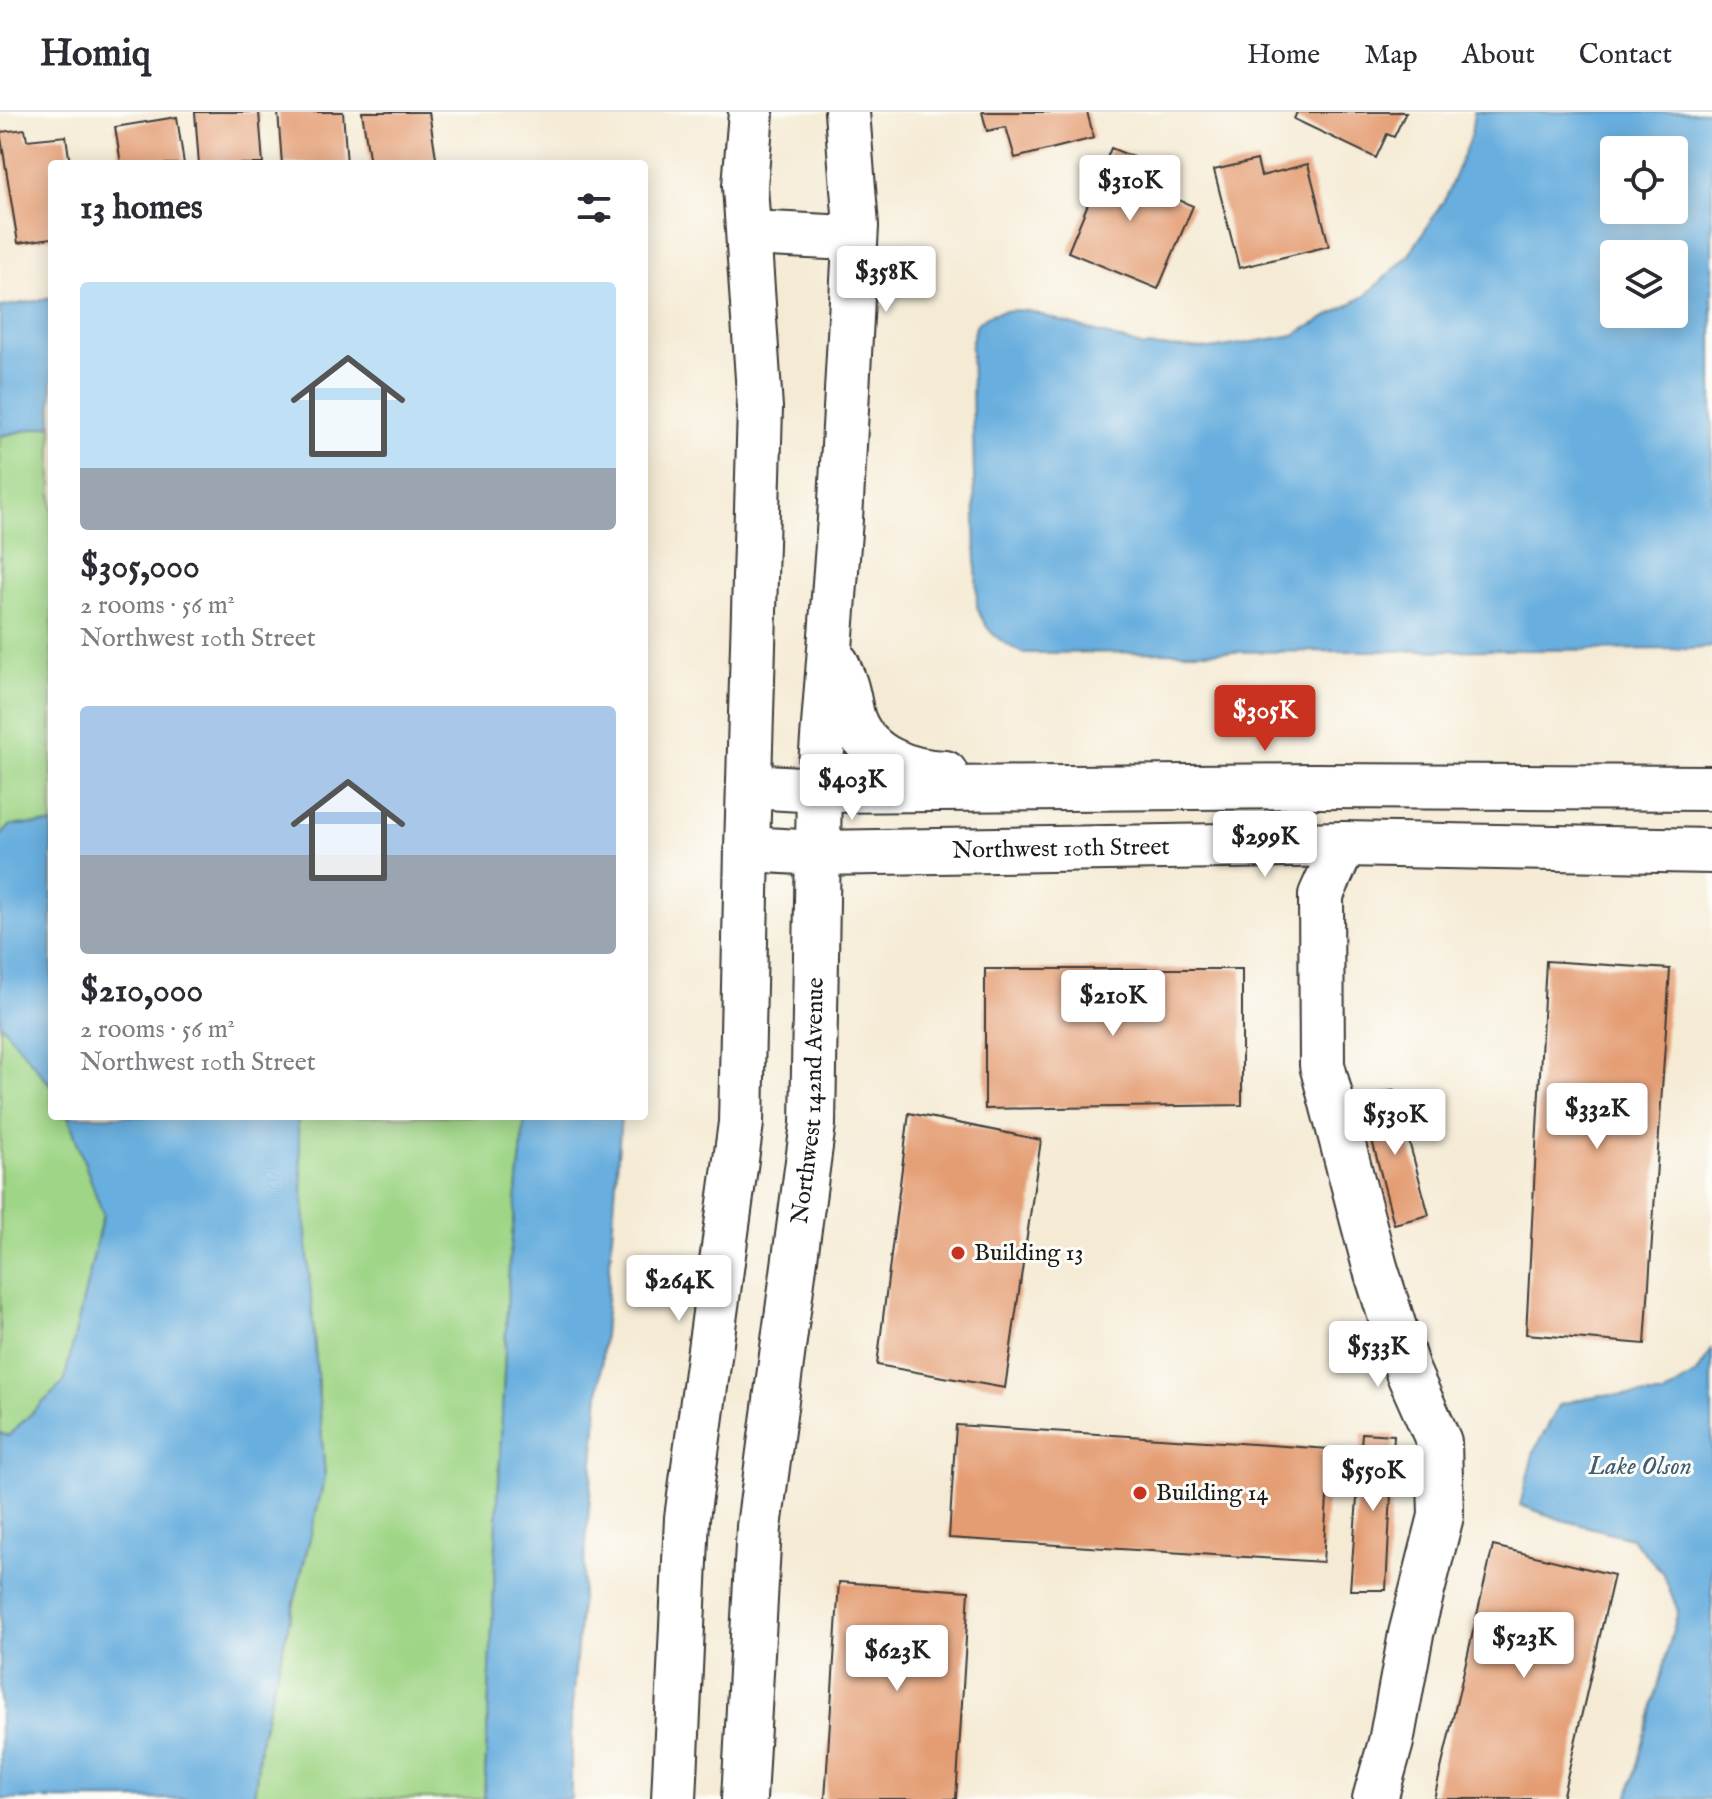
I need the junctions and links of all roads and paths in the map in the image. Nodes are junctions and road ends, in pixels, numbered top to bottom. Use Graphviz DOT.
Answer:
graph roads {
  1 [pos="751,112"];
  2 [pos="765,112"];
  3 [pos="827,112"];
  4 [pos="847,112"];
  5 [pos="769,234"];
  6 [pos="829,237"];
  7 [pos="847,399"];
  8 [pos="760,408"];
  9 [pos="830,644"];
  10 [pos="750,786"];
  11 [pos="1018,788"];
  12 [pos="1712,788"];
  13 [pos="819,790"];
  14 [pos="1344,844"];
  15 [pos="747,849"];
  16 [pos="1712,851"];
  17 [pos="818,853"];
  18 [pos="674,1799"];
  19 [pos="744,1799"];
  20 [pos="1375,1799"];
  1 -- 8 [label="street"];
  2 -- 5 [label="street"];
  3 -- 6 [label="street, Northwest 142nd Avenue"];
  4 -- 7 [label="street, Northwest 142nd Avenue"];
  5 -- 6 [label="street"];
  5 -- 8 [label="street"];
  6 -- 7 [label="street, Northwest 142nd Avenue"];
  7 -- 9 [label="street, Northwest 142nd Avenue"];
  8 -- 10 [label="street"];
  9 -- 11 [label="street"];
  9 -- 13 [label="street, Northwest 142nd Avenue"];
  10 -- 13 [label="street"];
  10 -- 15 [label="street"];
  11 -- 12 [label="street"];
  11 -- 13 [label="street"];
  13 -- 17 [label="street, Northwest 142nd Avenue"];
  14 -- 16 [label="street, Northwest 10th Street"];
  14 -- 17 [label="street, Northwest 10th Street"];
  14 -- 20 [label="street"];
  15 -- 17 [label="street, Northwest 10th Street"];
  15 -- 18 [label="street"];
  17 -- 19 [label="street, Northwest 142nd Avenue"];
}
